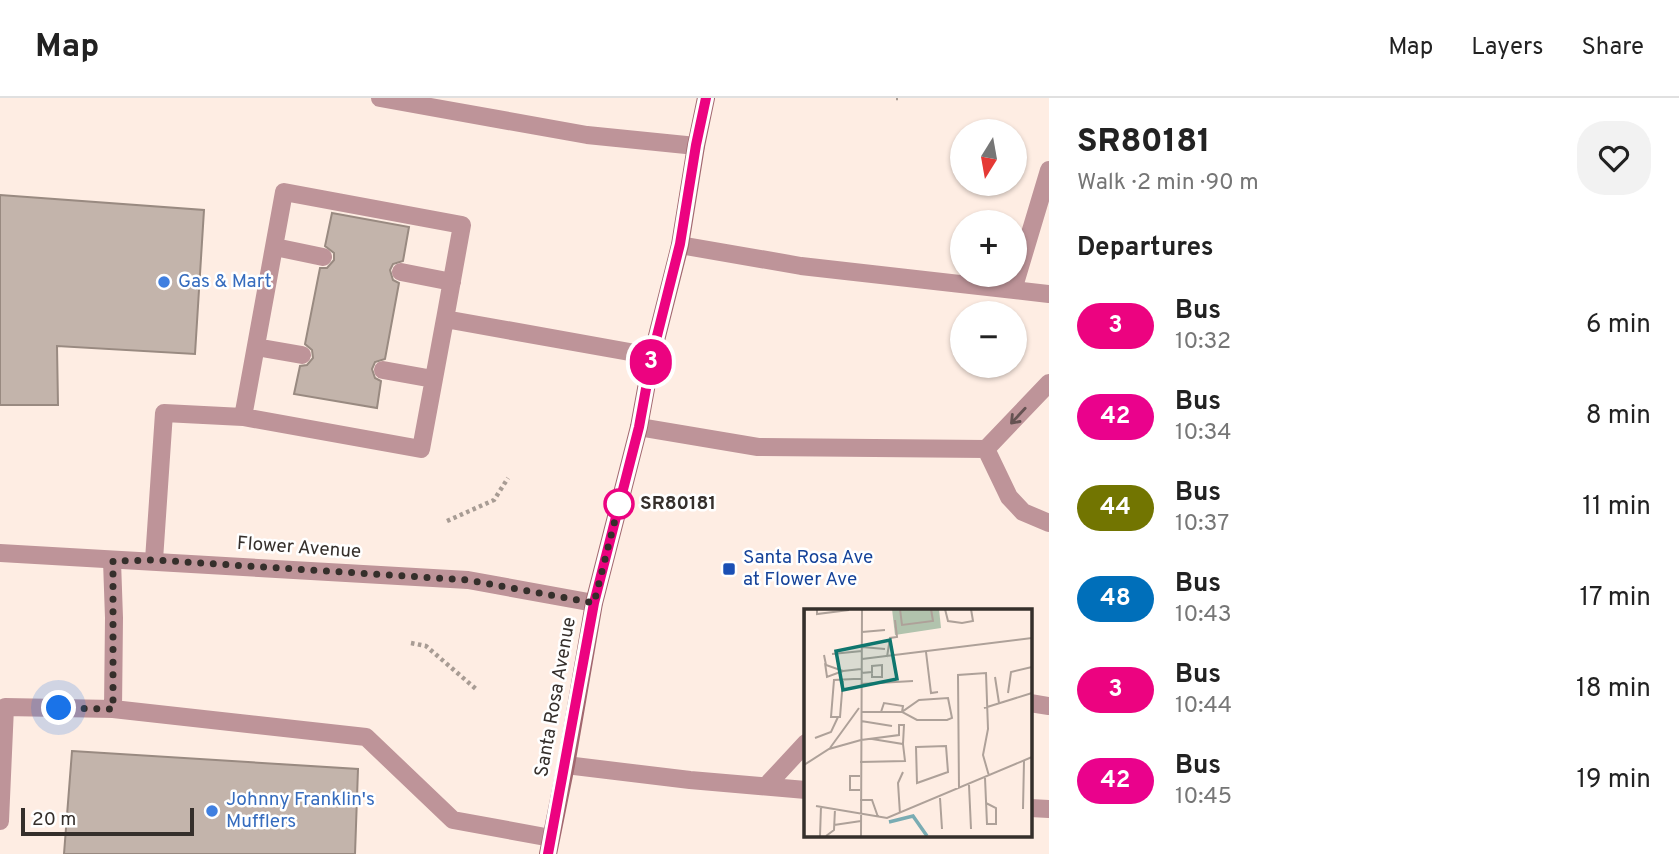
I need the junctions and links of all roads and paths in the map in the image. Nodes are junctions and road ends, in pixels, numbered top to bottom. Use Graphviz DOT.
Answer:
graph roads {
  1 [pos="380,98"];
  2 [pos="706,98"];
  3 [pos="696,145"];
  4 [pos="1049,170"];
  5 [pos="680,244"];
  6 [pos="275,247"];
  7 [pos="323,257"];
  8 [pos="401,272"];
  9 [pos="452,282"];
  10 [pos="1013,290"];
  11 [pos="1049,294"];
  12 [pos="445,318"];
  13 [pos="256,346"];
  14 [pos="302,355"];
  15 [pos="652,356"];
  16 [pos="383,370"];
  17 [pos="433,379"];
  18 [pos="1049,383"];
  19 [pos="243,417"];
  20 [pos="639,427"];
  21 [pos="986,449"];
  22 [pos="508,478"];
  23 [pos="447,521"];
  24 [pos="1049,523"];
  25 [pos="0,553"];
  26 [pos="154,560"];
  27 [pos="113,561"];
  28 [pos="594,603"];
  29 [pos="411,643"];
  30 [pos="476,688"];
  31 [pos="113,709"];
  32 [pos="804,745"];
  33 [pos="566,765"];
  34 [pos="766,786"];
  35 [pos="804,790"];
  36 [pos="0,821"];
  37 [pos="550,846"];
  1 -- 3 [label="street"];
  2 -- 3 [label="main road, Santa Rosa Avenue"];
  3 -- 5 [label="main road, Santa Rosa Avenue"];
  4 -- 10 [label="street"];
  5 -- 10 [label="street"];
  5 -- 15 [label="main road, Santa Rosa Avenue"];
  6 -- 7 [label="street"];
  6 -- 9 [label="street"];
  6 -- 13 [label="street"];
  8 -- 9 [label="street"];
  9 -- 12 [label="street"];
  10 -- 11 [label="street"];
  12 -- 15 [label="street"];
  12 -- 17 [label="street"];
  13 -- 14 [label="street"];
  13 -- 19 [label="street"];
  15 -- 20 [label="main road, Santa Rosa Avenue"];
  16 -- 17 [label="street"];
  17 -- 19 [label="street"];
  18 -- 21 [label="street, one-way"];
  19 -- 26 [label="street"];
  20 -- 21 [label="street"];
  20 -- 28 [label="main road, Santa Rosa Avenue"];
  21 -- 24 [label="street"];
  22 -- 23 [label="path"];
  25 -- 27 [label="street, Flower Avenue"];
  26 -- 27 [label="street, Flower Avenue"];
  26 -- 28 [label="street, Flower Avenue"];
  27 -- 31 [label="street"];
  28 -- 33 [label="main road, Santa Rosa Avenue"];
  29 -- 30 [label="path"];
  31 -- 36 [label="street"];
  31 -- 37 [label="street"];
  32 -- 34 [label="street"];
  33 -- 34 [label="street"];
  33 -- 37 [label="main road, Santa Rosa Avenue"];
  34 -- 35 [label="street"];
}
